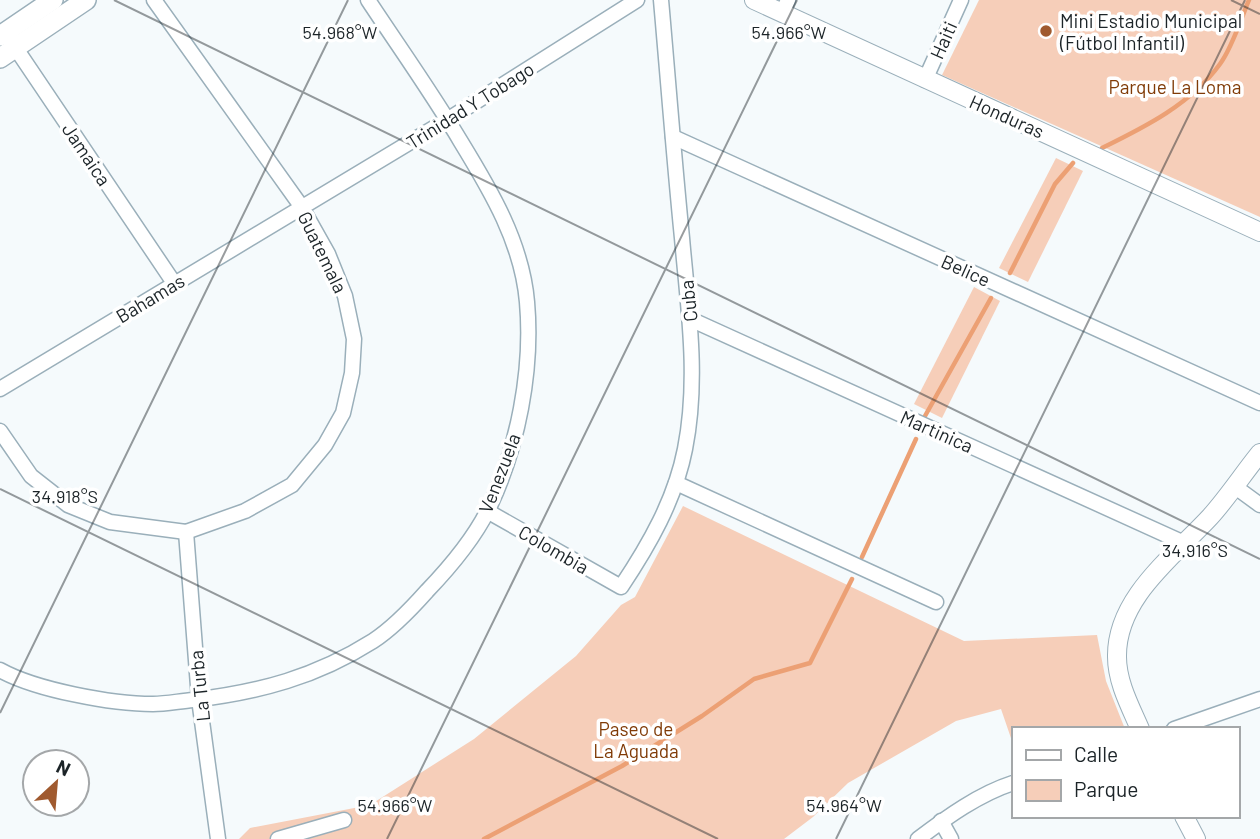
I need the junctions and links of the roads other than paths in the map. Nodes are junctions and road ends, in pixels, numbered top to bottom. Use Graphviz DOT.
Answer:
graph roads {
  1 [pos="53,0"];
  2 [pos="86,0"];
  3 [pos="154,0"];
  4 [pos="368,0"];
  5 [pos="636,0"];
  6 [pos="661,0"];
  7 [pos="754,0"];
  8 [pos="961,0"];
  9 [pos="785,6"];
  10 [pos="4,40"];
  11 [pos="925,80"];
  12 [pos="447,120"];
  13 [pos="673,137"];
  14 [pos="301,206"];
  15 [pos="1260,232"];
  16 [pos="174,283"];
  17 [pos="690,319"];
  18 [pos="0,389"];
  19 [pos="1260,403"];
  20 [pos="0,430"];
  21 [pos="1260,453"];
  22 [pos="676,483"];
  23 [pos="1234,486"];
  24 [pos="1260,505"];
  25 [pos="487,511"];
  26 [pos="186,532"];
  27 [pos="1184,542"];
  28 [pos="621,587"];
  29 [pos="936,602"];
  30 [pos="0,670"];
  31 [pos="199,699"];
  32 [pos="1260,699"];
  33 [pos="1139,727"];
  34 [pos="1180,727"];
  35 [pos="1012,783"];
  36 [pos="1185,818"];
  37 [pos="344,820"];
  38 [pos="941,821"];
  39 [pos="218,839"];
  40 [pos="278,839"];
  41 [pos="918,839"];
  42 [pos="951,839"];
  43 [pos="1196,839"];
  1 -- 10 [label="main road"];
  2 -- 10 [label="main road"];
  3 -- 14 [label="street, Guatemala"];
  4 -- 12 [label="street, Venezuela"];
  5 -- 12 [label="street, Trinidad Y Tobago"];
  6 -- 13 [label="street, Cuba"];
  7 -- 9 [label="street, Honduras"];
  8 -- 11 [label="street, Haiti"];
  9 -- 11 [label="street, Honduras"];
  10 -- 16 [label="street, Jamaica"];
  11 -- 15 [label="street, Honduras"];
  12 -- 14 [label="street, Trinidad Y Tobago"];
  12 -- 25 [label="street, Venezuela"];
  13 -- 17 [label="street, Cuba"];
  13 -- 19 [label="street, Belice"];
  14 -- 16 [label="street, Bahamas"];
  14 -- 26 [label="street, Guatemala"];
  16 -- 18 [label="street, Bahamas"];
  17 -- 22 [label="street, Cuba"];
  17 -- 27 [label="street, Martinica"];
  20 -- 26 [label="street, Guatemala"];
  21 -- 23 [label="street"];
  22 -- 28 [label="street, Cuba"];
  22 -- 29 [label="street"];
  23 -- 24 [label="street"];
  23 -- 27 [label="street"];
  25 -- 28 [label="street, Colombia"];
  25 -- 31 [label="street, Venezuela"];
  26 -- 31 [label="street, La Turba"];
  27 -- 33 [label="street"];
  30 -- 31 [label="street, Venezuela"];
  31 -- 39 [label="street, La Turba"];
  32 -- 34 [label="street"];
  35 -- 38 [label="street"];
  36 -- 43 [label="street"];
  37 -- 40 [label="street"];
  38 -- 41 [label="street"];
  38 -- 42 [label="street"];
}
